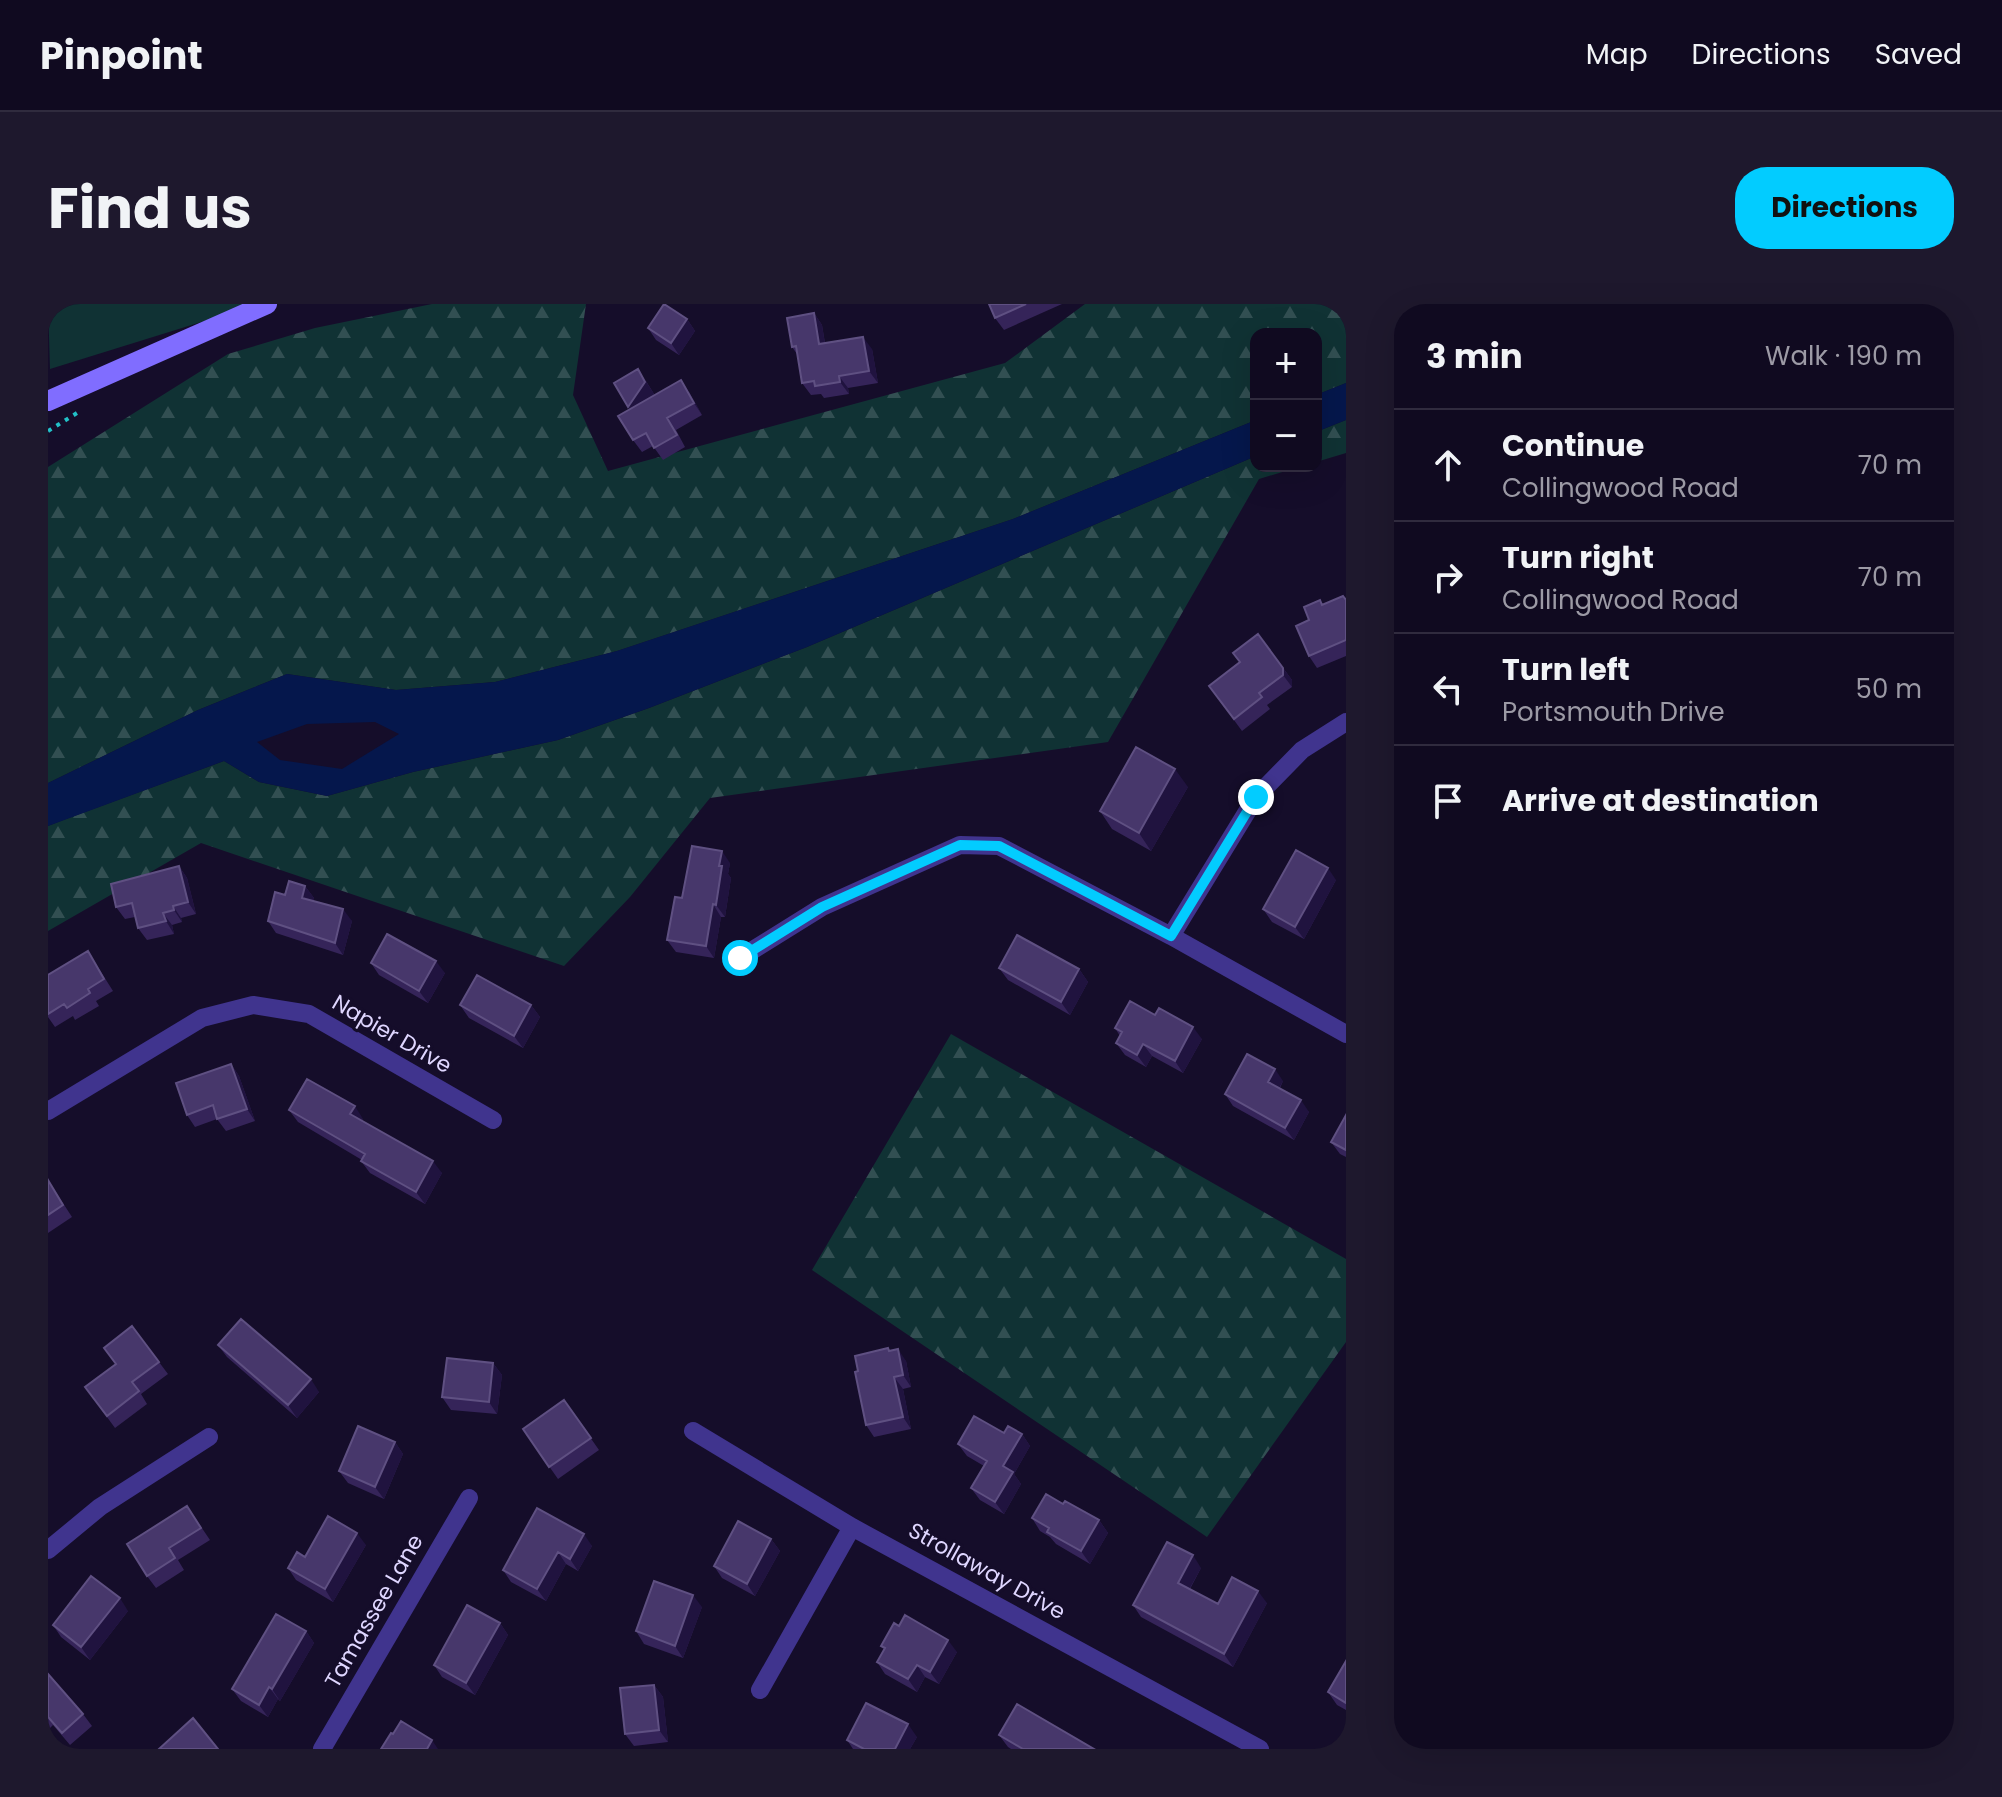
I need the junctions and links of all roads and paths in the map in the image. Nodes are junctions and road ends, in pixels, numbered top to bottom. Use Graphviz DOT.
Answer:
graph roads {
  1 [pos="267,304"];
  2 [pos="49,398"];
  3 [pos="1346,722"];
  4 [pos="1171,936"];
  5 [pos="740,958"];
  6 [pos="1346,1034"];
  7 [pos="48,1111"];
  8 [pos="493,1120"];
  9 [pos="693,1431"];
  10 [pos="209,1437"];
  11 [pos="469,1498"];
  12 [pos="852,1527"];
  13 [pos="48,1550"];
  14 [pos="760,1690"];
  15 [pos="322,1749"];
  16 [pos="1260,1749"];
  1 -- 2 [label="street"];
  3 -- 4 [label="street"];
  4 -- 5 [label="street"];
  4 -- 6 [label="street"];
  7 -- 8 [label="street, Napier Drive"];
  9 -- 12 [label="street, Strollaway Drive"];
  10 -- 13 [label="street"];
  11 -- 15 [label="street, Tamassee Lane"];
  12 -- 14 [label="street"];
  12 -- 16 [label="street, Strollaway Drive"];
}
